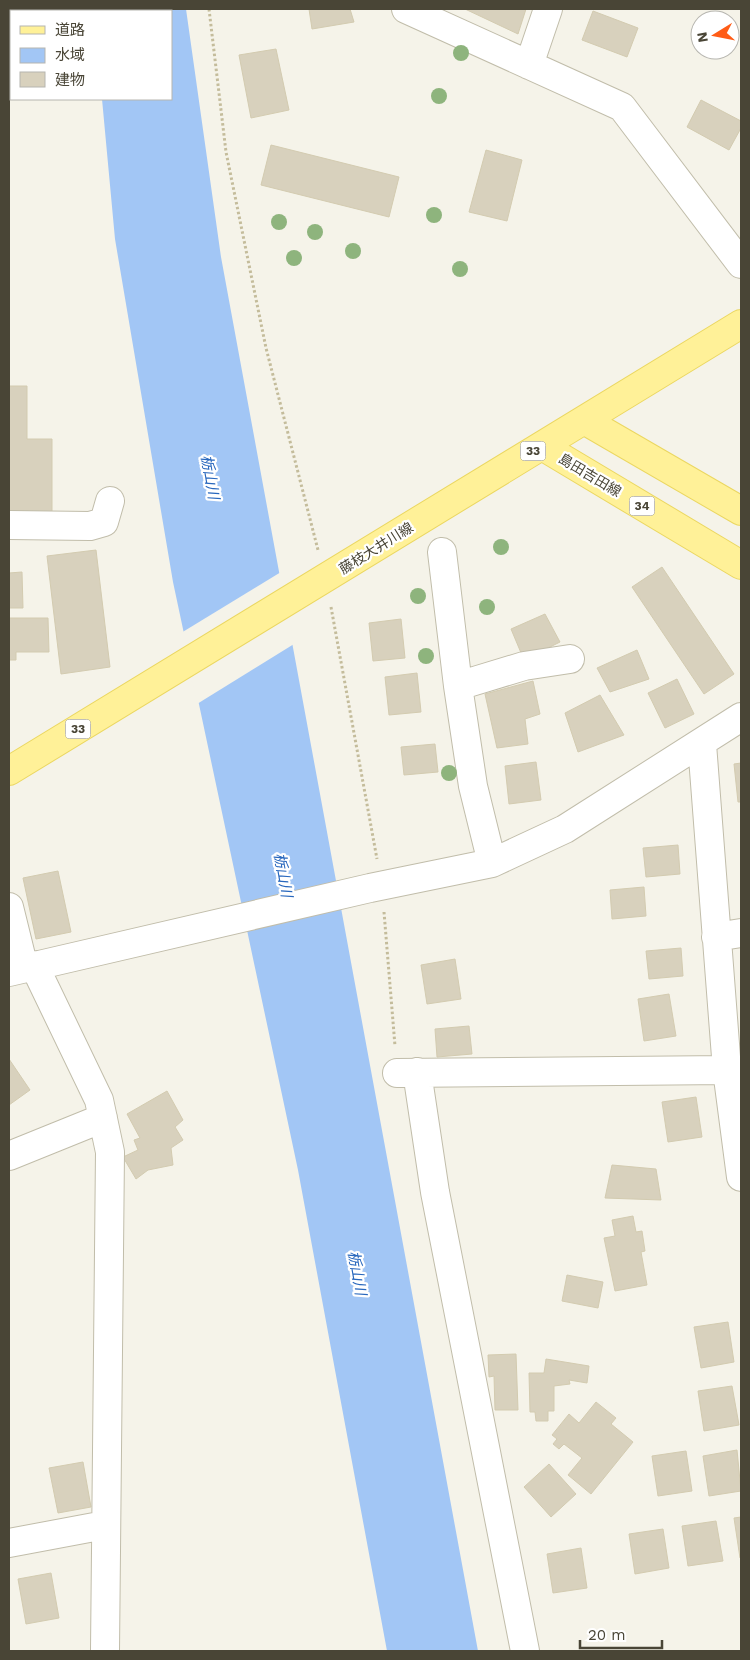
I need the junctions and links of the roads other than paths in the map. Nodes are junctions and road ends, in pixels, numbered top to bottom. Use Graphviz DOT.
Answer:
graph roads {
  1 [pos="406,9"];
  2 [pos="548,9"];
  3 [pos="529,65"];
  4 [pos="741,264"];
  5 [pos="741,324"];
  6 [pos="584,420"];
  7 [pos="542,446"];
  8 [pos="110,501"];
  9 [pos="741,511"];
  10 [pos="9,525"];
  11 [pos="442,552"];
  12 [pos="741,565"];
  13 [pos="570,659"];
  14 [pos="458,686"];
  15 [pos="741,717"];
  16 [pos="702,744"];
  17 [pos="9,771"];
  18 [pos="492,864"];
  19 [pos="9,907"];
  20 [pos="729,935"];
  21 [pos="22,968"];
  22 [pos="727,1070"];
  23 [pos="103,1118"];
  24 [pos="9,1156"];
  25 [pos="741,1177"];
  26 [pos="105,1525"];
  27 [pos="9,1543"];
  28 [pos="105,1651"];
  29 [pos="525,1651"];
  1 -- 3 [label="street"];
  2 -- 3 [label="street"];
  3 -- 4 [label="street"];
  5 -- 6 [label="main road, 藤枝大井川線 / 33"];
  6 -- 7 [label="main road, 藤枝大井川線 / 33"];
  6 -- 9 [label="main road"];
  7 -- 12 [label="main road, 島田吉田線 / 34"];
  7 -- 17 [label="main road, 藤枝大井川線 / 33"];
  8 -- 10 [label="street"];
  11 -- 14 [label="street"];
  13 -- 14 [label="street"];
  14 -- 18 [label="street"];
  15 -- 16 [label="street"];
  16 -- 18 [label="street"];
  16 -- 20 [label="street"];
  18 -- 21 [label="street"];
  19 -- 21 [label="street"];
  20 -- 22 [label="street"];
  21 -- 23 [label="street"];
  22 -- 25 [label="street"];
  22 -- 29 [label="street"];
  23 -- 24 [label="street"];
  23 -- 26 [label="street"];
  26 -- 27 [label="street"];
  26 -- 28 [label="street"];
}
